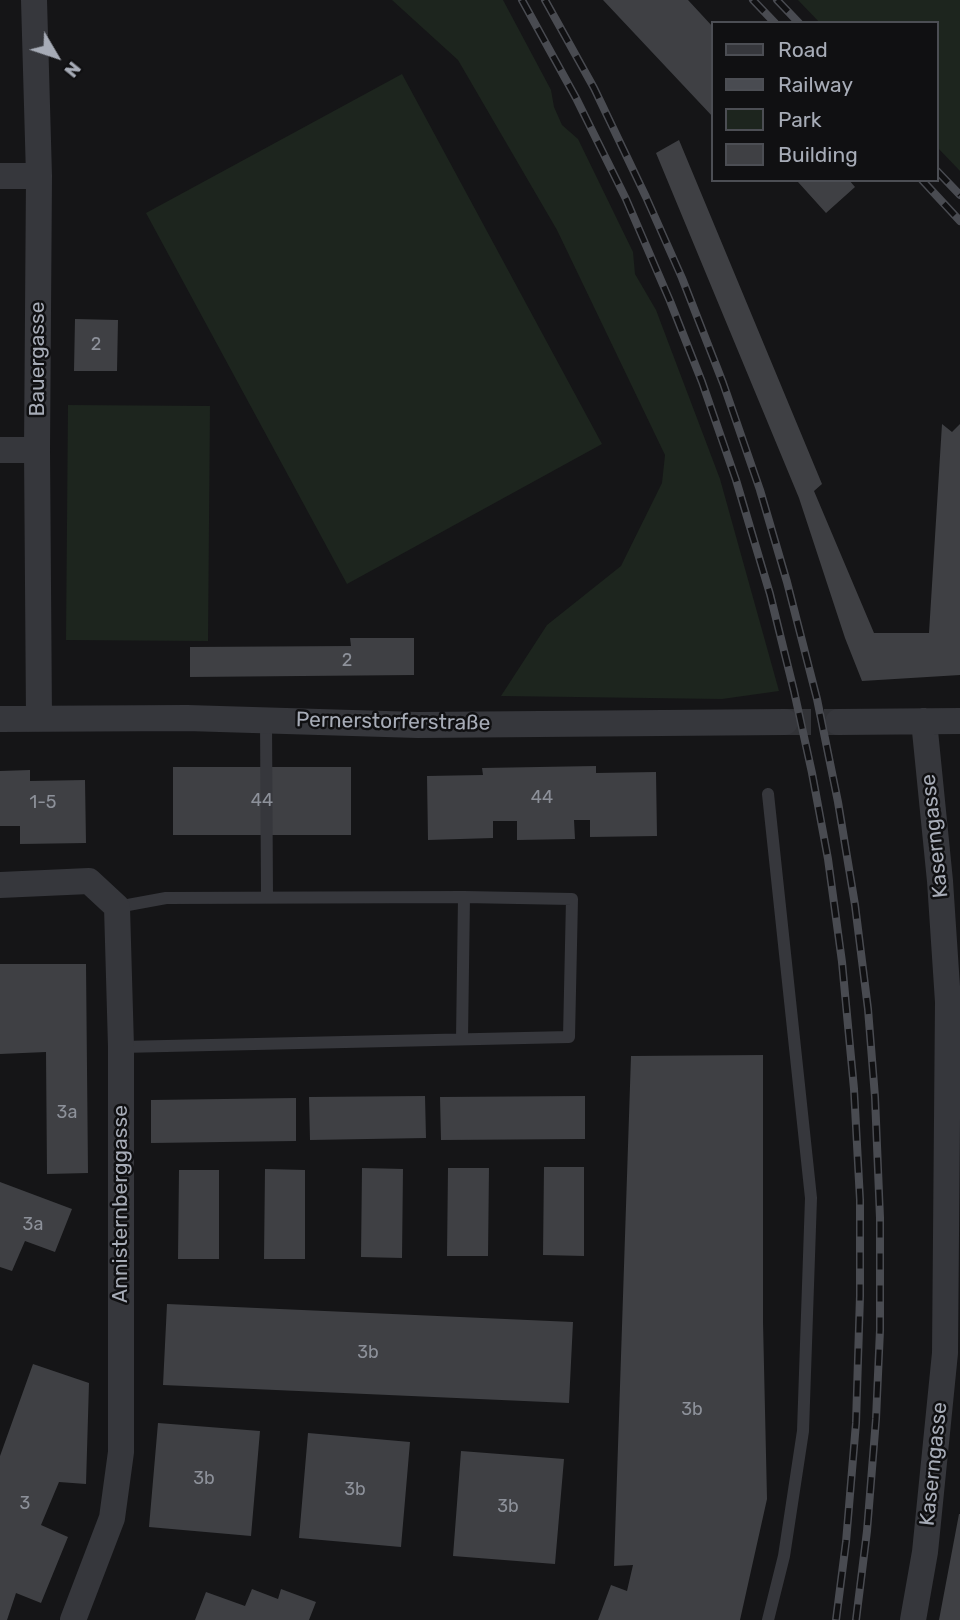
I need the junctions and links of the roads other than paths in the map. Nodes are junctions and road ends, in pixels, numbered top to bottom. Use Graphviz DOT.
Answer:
graph roads {
  1 [pos="34,0"];
  2 [pos="0,176"];
  3 [pos="38,176"];
  4 [pos="0,450"];
  5 [pos="37,450"];
  6 [pos="0,719"];
  7 [pos="39,719"];
  8 [pos="266,720"];
  9 [pos="924,721"];
  10 [pos="960,721"];
  11 [pos="785,722"];
  12 [pos="838,722"];
  13 [pos="768,793"];
  14 [pos="0,884"];
  15 [pos="267,897"];
  16 [pos="464,897"];
  17 [pos="117,907"];
  18 [pos="463,1039"];
  19 [pos="121,1047"];
  20 [pos="953,1353"];
  21 [pos="73,1620"];
  22 [pos="768,1620"];
  23 [pos="913,1620"];
  1 -- 3 [label="street, Bauergasse"];
  2 -- 3 [label="street"];
  3 -- 5 [label="street, Bauergasse"];
  4 -- 5 [label="street"];
  5 -- 7 [label="street, Bauergasse"];
  6 -- 7 [label="street, Pernerstorferstraße"];
  7 -- 8 [label="street, Pernerstorferstraße"];
  8 -- 11 [label="street, Pernerstorferstraße"];
  8 -- 15 [label="lane"];
  9 -- 10 [label="street"];
  9 -- 12 [label="street"];
  9 -- 20 [label="street, Kaserngasse"];
  13 -- 22 [label="lane"];
  14 -- 17 [label="street"];
  15 -- 16 [label="lane"];
  15 -- 17 [label="lane"];
  16 -- 18 [label="lane"];
  16 -- 18 [label="lane"];
  17 -- 19 [label="street, Annisternberggasse"];
  18 -- 19 [label="lane"];
  19 -- 21 [label="street, Annisternberggasse"];
  20 -- 23 [label="street, Kaserngasse"];
}
